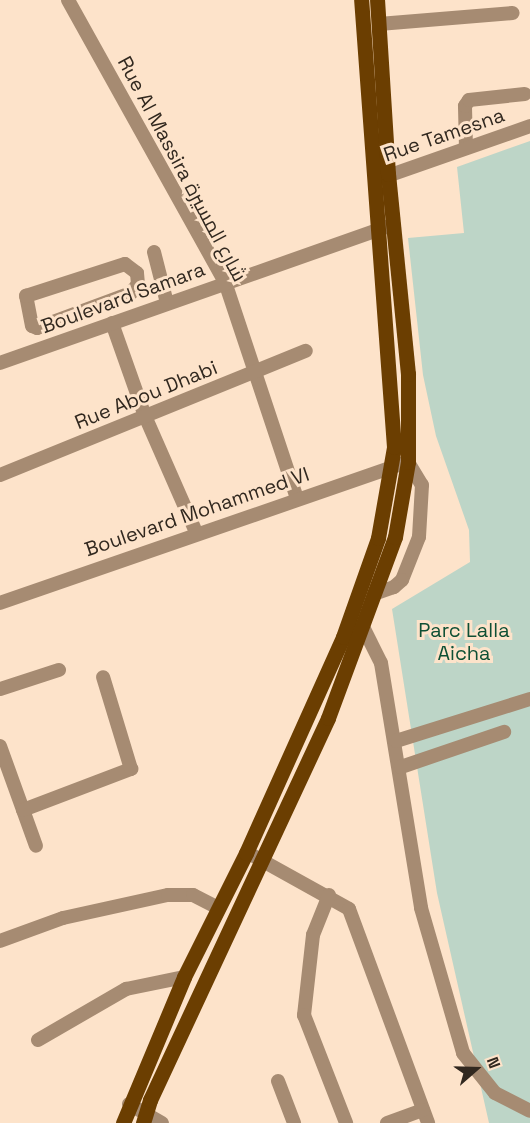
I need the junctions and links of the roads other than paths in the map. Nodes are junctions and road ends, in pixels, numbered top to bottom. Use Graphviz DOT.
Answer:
graph roads {
  1 [pos="68,0"];
  2 [pos="361,0"];
  3 [pos="377,0"];
  4 [pos="513,13"];
  5 [pos="379,24"];
  6 [pos="525,94"];
  7 [pos="530,126"];
  8 [pos="466,147"];
  9 [pos="388,174"];
  10 [pos="372,183"];
  11 [pos="395,225"];
  12 [pos="376,229"];
  13 [pos="137,273"];
  14 [pos="225,282"];
  15 [pos="167,303"];
  16 [pos="112,323"];
  17 [pos="306,351"];
  18 [pos="0,363"];
  19 [pos="254,373"];
  20 [pos="145,416"];
  21 [pos="400,464"];
  22 [pos="0,475"];
  23 [pos="297,498"];
  24 [pos="196,532"];
  25 [pos="375,594"];
  26 [pos="0,603"];
  27 [pos="362,625"];
  28 [pos="349,640"];
  29 [pos="59,670"];
  30 [pos="103,677"];
  31 [pos="0,689"];
  32 [pos="530,699"];
  33 [pos="310,711"];
  34 [pos="328,718"];
  35 [pos="504,732"];
  36 [pos="396,741"];
  37 [pos="1,753"];
  38 [pos="401,766"];
  39 [pos="23,810"];
  40 [pos="36,846"];
  41 [pos="246,853"];
  42 [pos="261,859"];
  43 [pos="329,894"];
  44 [pos="219,908"];
  45 [pos="0,941"];
  46 [pos="184,977"];
  47 [pos="38,1040"];
  48 [pos="278,1081"];
  49 [pos="129,1104"];
  50 [pos="530,1111"];
  51 [pos="426,1117"];
  52 [pos="144,1118"];
  53 [pos="123,1123"];
  54 [pos="162,1123"];
  55 [pos="294,1123"];
  56 [pos="346,1123"];
  57 [pos="387,1123"];
  1 -- 14 [label="street, Rue Al Massira شارع المسيرة"];
  2 -- 10 [label="main road"];
  3 -- 5 [label="main road"];
  4 -- 5 [label="street"];
  5 -- 9 [label="main road"];
  6 -- 8 [label="street"];
  7 -- 8 [label="street, Rue Tamesna"];
  8 -- 9 [label="street, Rue Tamesna"];
  9 -- 10 [label="street, Rue Tamesna"];
  9 -- 11 [label="main road"];
  10 -- 12 [label="main road"];
  11 -- 12 [label="street, Boulevard Samara"];
  11 -- 21 [label="main road"];
  12 -- 14 [label="street, Boulevard Samara"];
  12 -- 21 [label="main road"];
  13 -- 13 [label="street"];
  13 -- 15 [label="street"];
  14 -- 15 [label="street, Boulevard Samara"];
  14 -- 19 [label="street, Rue Al Massira شارع المسيرة"];
  15 -- 16 [label="street, Boulevard Samara"];
  16 -- 18 [label="street, Boulevard Samara"];
  16 -- 20 [label="street"];
  17 -- 19 [label="street, Rue Abou Dhabi"];
  19 -- 20 [label="street, Rue Abou Dhabi"];
  19 -- 23 [label="street, Rue Al Massira شارع المسيرة"];
  20 -- 22 [label="street, Rue Abou Dhabi"];
  20 -- 24 [label="street"];
  21 -- 23 [label="street, Boulevard Mohammed VI"];
  21 -- 25 [label="main road"];
  21 -- 25 [label="street"];
  21 -- 28 [label="main road"];
  23 -- 24 [label="street, Boulevard Mohammed VI"];
  24 -- 26 [label="street, Boulevard Mohammed VI"];
  25 -- 27 [label="main road"];
  27 -- 28 [label="main road"];
  27 -- 36 [label="street"];
  28 -- 33 [label="main road"];
  28 -- 34 [label="main road"];
  29 -- 31 [label="street"];
  30 -- 39 [label="street"];
  32 -- 36 [label="street"];
  33 -- 34 [label="main road"];
  33 -- 41 [label="main road"];
  34 -- 42 [label="main road"];
  35 -- 38 [label="street"];
  36 -- 38 [label="street"];
  37 -- 39 [label="street"];
  38 -- 50 [label="street"];
  39 -- 40 [label="street"];
  41 -- 42 [label="street"];
  41 -- 44 [label="main road"];
  42 -- 43 [label="street"];
  42 -- 52 [label="main road"];
  43 -- 51 [label="street"];
  43 -- 56 [label="street"];
  44 -- 45 [label="street"];
  44 -- 46 [label="main road"];
  46 -- 47 [label="street"];
  46 -- 49 [label="main road"];
  48 -- 55 [label="street"];
  49 -- 52 [label="street"];
  49 -- 53 [label="main road"];
  51 -- 57 [label="street"];
  52 -- 54 [label="street"];
}
